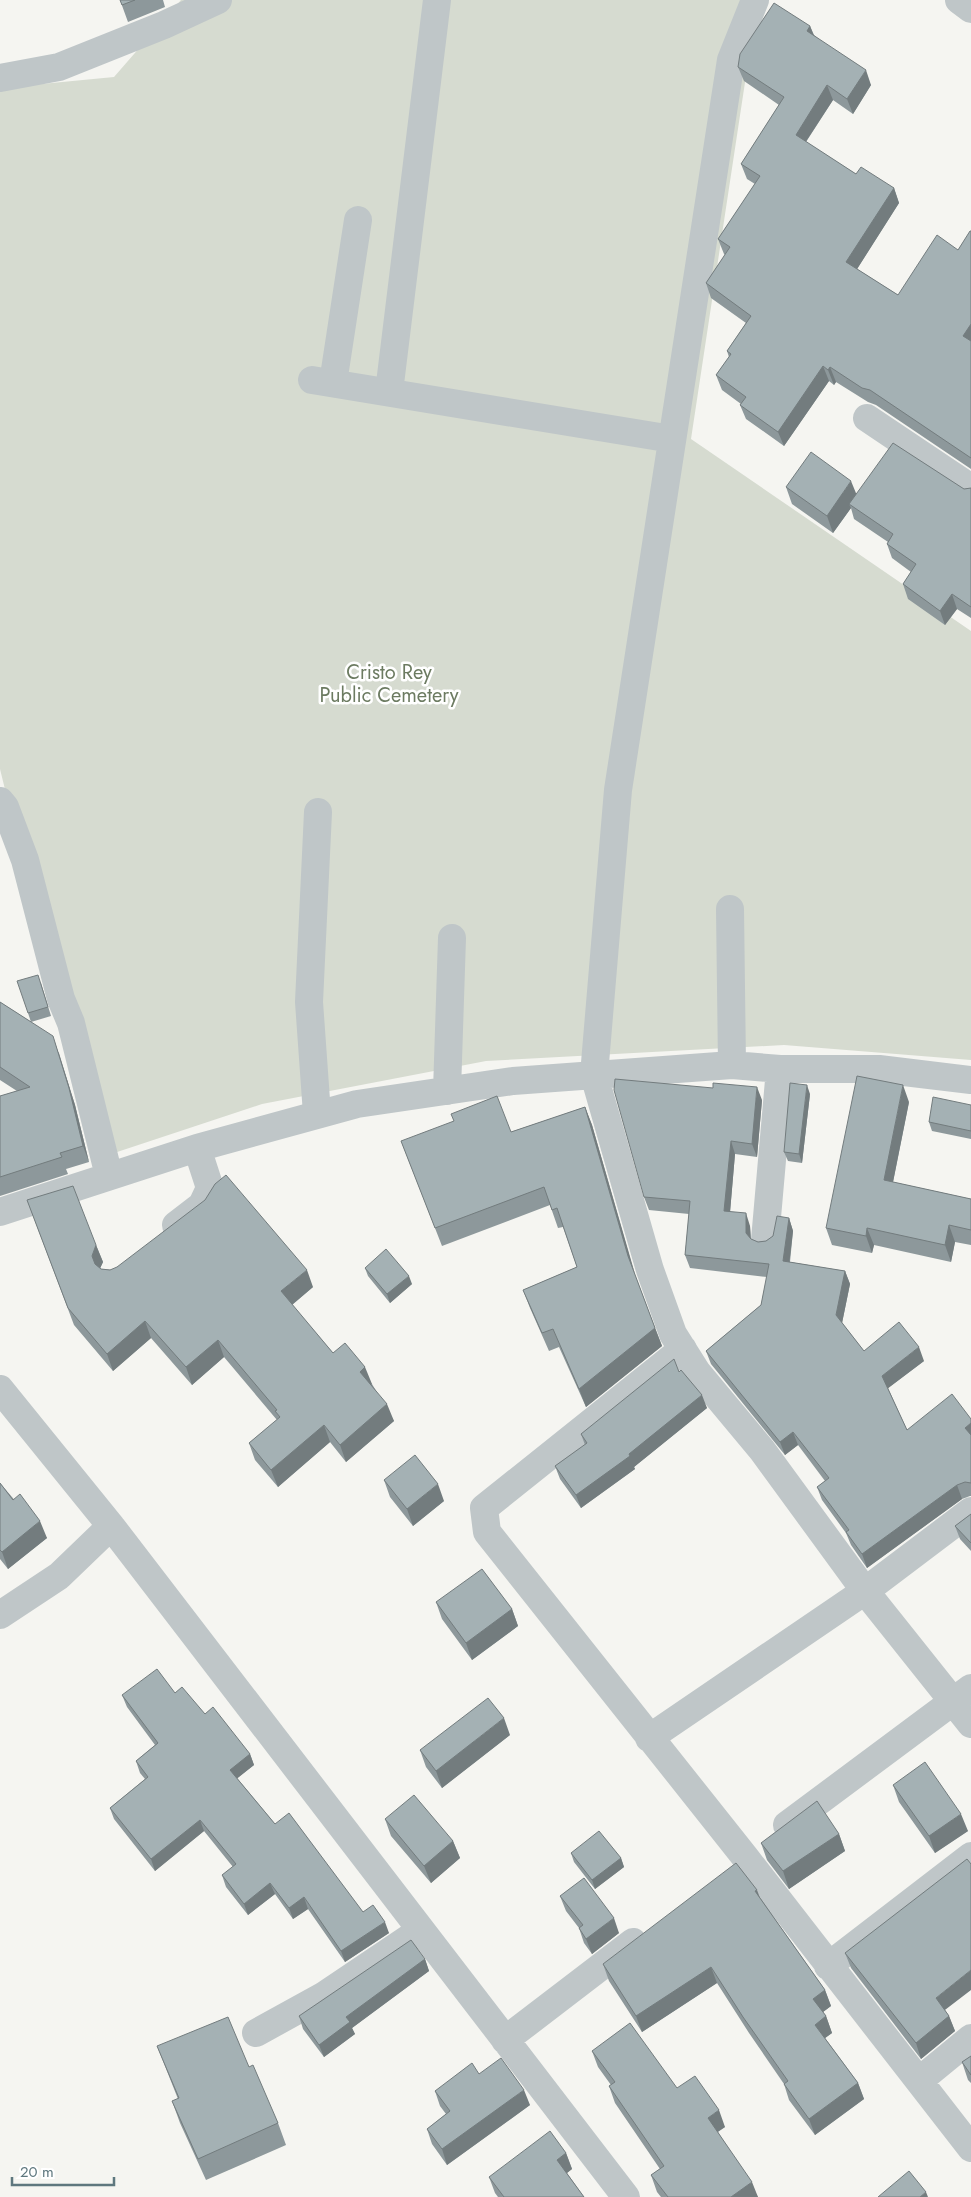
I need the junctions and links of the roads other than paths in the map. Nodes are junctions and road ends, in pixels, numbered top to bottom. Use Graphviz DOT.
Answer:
graph roads {
  1 [pos="218,0"];
  2 [pos="437,0"];
  3 [pos="755,0"];
  4 [pos="959,0"];
  5 [pos="971,9"];
  6 [pos="0,78"];
  7 [pos="358,220"];
  8 [pos="389,392"];
  9 [pos="867,418"];
  10 [pos="672,439"];
  11 [pos="971,488"];
  12 [pos="0,800"];
  13 [pos="318,812"];
  14 [pos="730,909"];
  15 [pos="452,938"];
  16 [pos="732,1065"];
  17 [pos="780,1069"];
  18 [pos="594,1075"];
  19 [pos="971,1080"];
  20 [pos="447,1090"];
  21 [pos="317,1114"];
  22 [pos="197,1148"];
  23 [pos="108,1176"];
  24 [pos="0,1212"];
  25 [pos="765,1240"];
  26 [pos="154,1242"];
  27 [pos="683,1349"];
  28 [pos="0,1389"];
  29 [pos="971,1512"];
  30 [pos="111,1526"];
  31 [pos="865,1591"];
  32 [pos="0,1615"];
  33 [pos="963,1695"];
  34 [pos="971,1724"];
  35 [pos="649,1738"];
  36 [pos="971,1856"];
  37 [pos="745,1857"];
  38 [pos="722,1874"];
  39 [pos="652,1928"];
  40 [pos="421,1930"];
  41 [pos="828,1966"];
  42 [pos="256,2033"];
  43 [pos="971,2038"];
  44 [pos="505,2040"];
  45 [pos="920,2080"];
  46 [pos="971,2148"];
  47 [pos="626,2197"];
  1 -- 6 [label="street"];
  2 -- 8 [label="street"];
  3 -- 10 [label="street"];
  4 -- 5 [label="street"];
  7 -- 8 [label="street"];
  8 -- 10 [label="street"];
  9 -- 11 [label="street"];
  10 -- 18 [label="street"];
  12 -- 23 [label="street"];
  13 -- 21 [label="street"];
  14 -- 16 [label="street"];
  15 -- 20 [label="street"];
  16 -- 17 [label="street"];
  16 -- 18 [label="street"];
  17 -- 19 [label="street"];
  17 -- 25 [label="street"];
  18 -- 20 [label="street"];
  18 -- 27 [label="street"];
  20 -- 21 [label="street"];
  21 -- 22 [label="street"];
  22 -- 23 [label="street"];
  22 -- 26 [label="street"];
  23 -- 24 [label="street"];
  27 -- 31 [label="street"];
  27 -- 35 [label="street"];
  28 -- 30 [label="street"];
  29 -- 31 [label="street"];
  30 -- 32 [label="street"];
  30 -- 40 [label="street"];
  31 -- 33 [label="street"];
  31 -- 35 [label="street"];
  33 -- 34 [label="street"];
  33 -- 37 [label="street"];
  35 -- 37 [label="street"];
  36 -- 41 [label="street"];
  37 -- 38 [label="street"];
  37 -- 41 [label="street"];
  39 -- 44 [label="street"];
  40 -- 42 [label="street"];
  40 -- 44 [label="street"];
  41 -- 45 [label="street"];
  43 -- 45 [label="street"];
  44 -- 47 [label="street"];
  45 -- 46 [label="street"];
}
